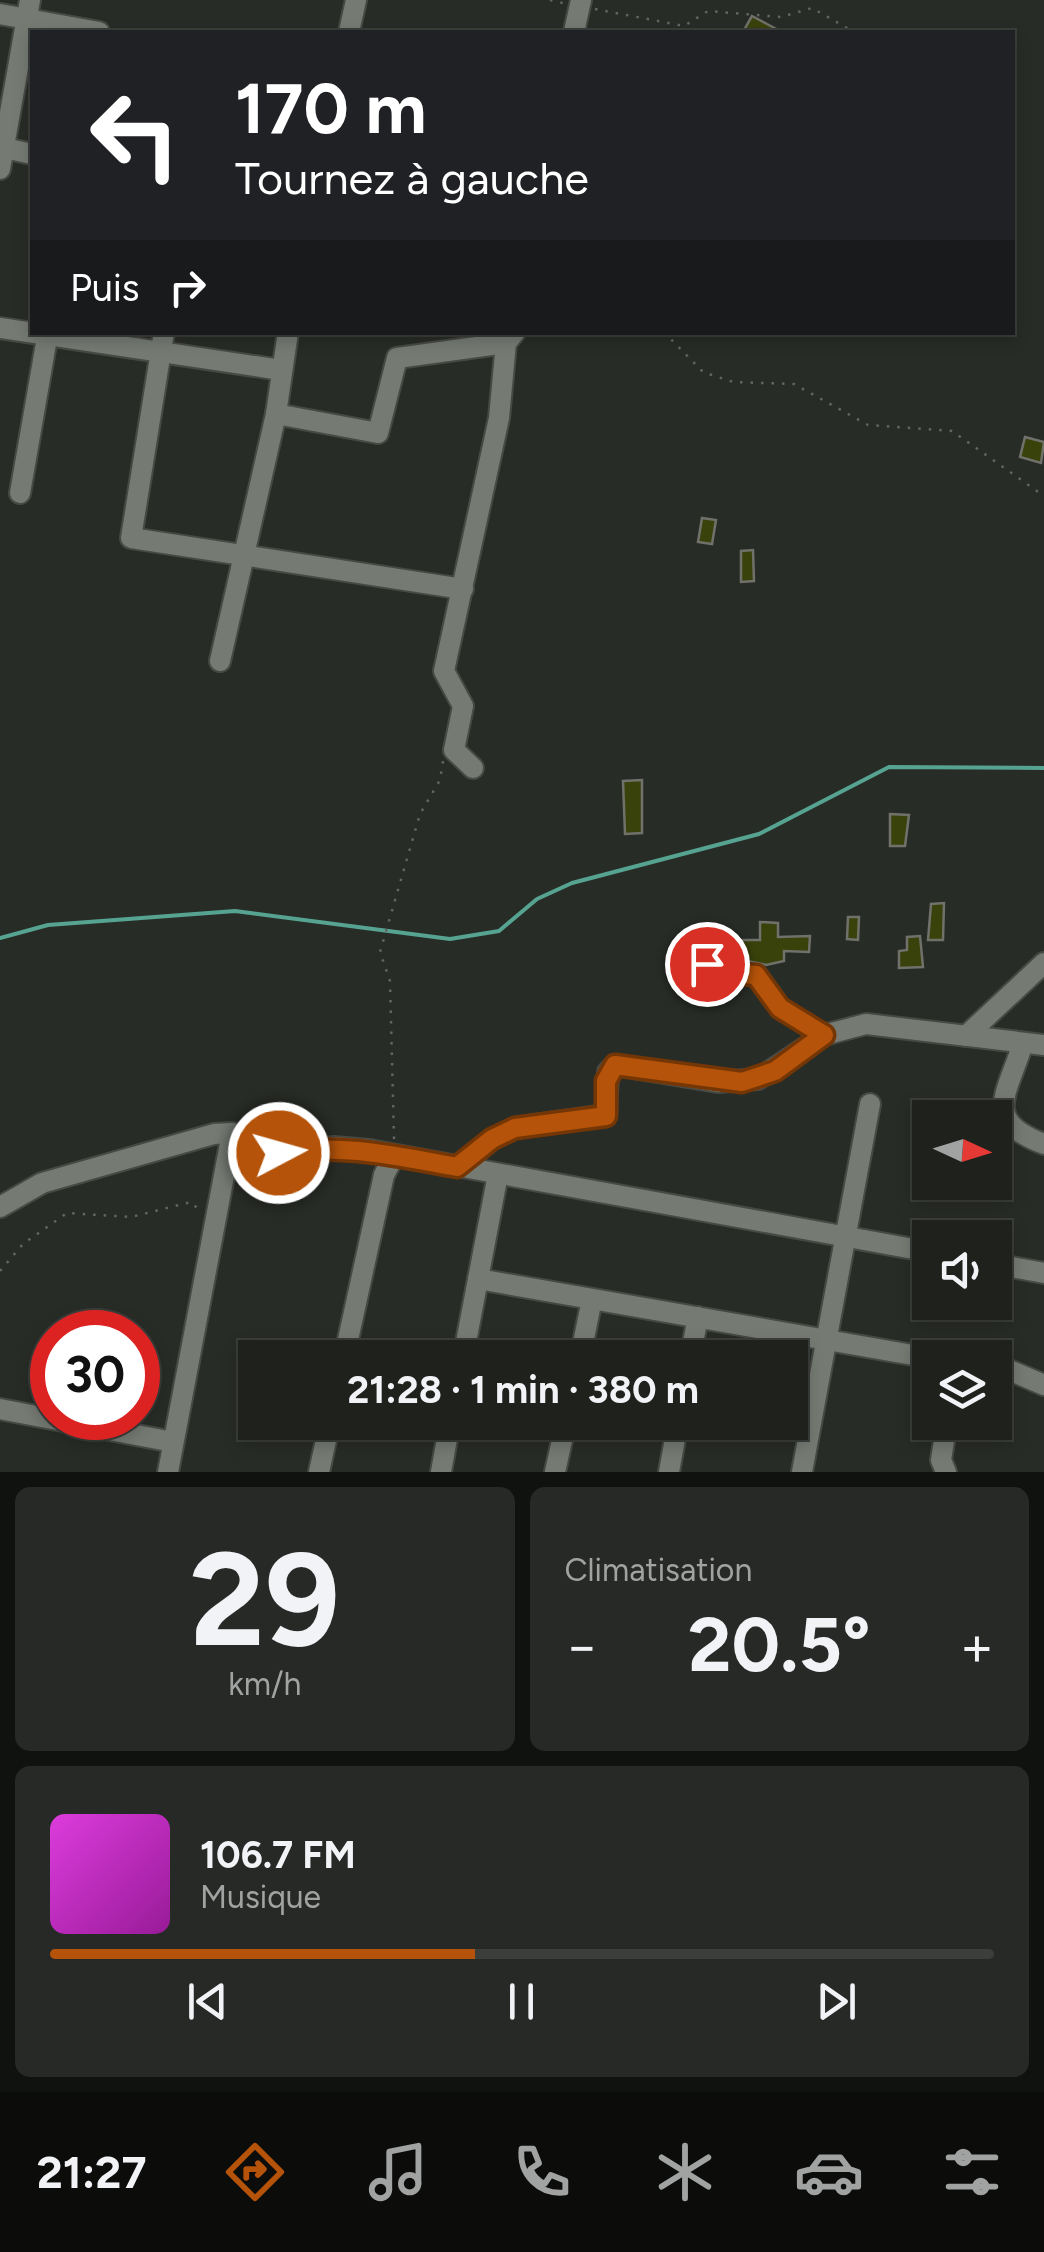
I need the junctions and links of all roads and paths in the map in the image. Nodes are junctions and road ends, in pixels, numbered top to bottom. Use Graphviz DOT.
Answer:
graph roads {
  1 [pos="356,0"];
  2 [pos="550,0"];
  3 [pos="580,3"];
  4 [pos="28,9"];
  5 [pos="0,14"];
  6 [pos="93,30"];
  7 [pos="350,30"];
  8 [pos="574,30"];
  9 [pos="850,30"];
  10 [pos="1,154"];
  11 [pos="30,154"];
  12 [pos="0,328"];
  13 [pos="30,332"];
  14 [pos="48,335"];
  15 [pos="62,335"];
  16 [pos="287,335"];
  17 [pos="667,335"];
  18 [pos="511,338"];
  19 [pos="162,342"];
  20 [pos="281,370"];
  21 [pos="276,414"];
  22 [pos="20,493"];
  23 [pos="1044,496"];
  24 [pos="242,557"];
  25 [pos="463,588"];
  26 [pos="220,661"];
  27 [pos="454,750"];
  28 [pos="473,768"];
  29 [pos="1044,963"];
  30 [pos="707,964"];
  31 [pos="824,1035"];
  32 [pos="966,1036"];
  33 [pos="1033,1044"];
  34 [pos="870,1104"];
  35 [pos="232,1133"];
  36 [pos="1044,1144"];
  37 [pos="394,1156"];
  38 [pos="457,1167"];
  39 [pos="498,1174"];
  40 [pos="0,1207"];
  41 [pos="214,1219"];
  42 [pos="846,1237"];
  43 [pos="912,1249"];
  44 [pos="1012,1267"];
  45 [pos="0,1271"];
  46 [pos="1044,1273"];
  47 [pos="478,1279"];
  48 [pos="592,1299"];
  49 [pos="698,1317"];
  50 [pos="348,1340"];
  51 [pos="466,1340"];
  52 [pos="584,1340"];
  53 [pos="694,1340"];
  54 [pos="826,1340"];
  55 [pos="912,1355"];
  56 [pos="1012,1372"];
  57 [pos="1044,1386"];
  58 [pos="0,1409"];
  59 [pos="326,1440"];
  60 [pos="446,1440"];
  61 [pos="562,1440"];
  62 [pos="675,1440"];
  63 [pos="944,1440"];
  64 [pos="173,1442"];
  65 [pos="168,1472"];
  66 [pos="319,1472"];
  67 [pos="440,1472"];
  68 [pos="555,1472"];
  69 [pos="669,1472"];
  70 [pos="802,1472"];
  71 [pos="946,1472"];
  1 -- 7 [label="street"];
  2 -- 3 [label="path"];
  3 -- 8 [label="street"];
  3 -- 9 [label="path"];
  4 -- 5 [label="street"];
  4 -- 6 [label="street"];
  4 -- 10 [label="street"];
  10 -- 11 [label="street"];
  12 -- 13 [label="street"];
  14 -- 22 [label="street"];
  15 -- 19 [label="street"];
  16 -- 20 [label="street"];
  17 -- 23 [label="path"];
  18 -- 21 [label="street"];
  18 -- 25 [label="street"];
  19 -- 20 [label="street"];
  19 -- 24 [label="street"];
  20 -- 21 [label="street"];
  21 -- 24 [label="street"];
  24 -- 25 [label="street"];
  24 -- 26 [label="street"];
  25 -- 27 [label="street"];
  27 -- 28 [label="street"];
  27 -- 37 [label="path"];
  29 -- 32 [label="street"];
  30 -- 31 [label="street"];
  31 -- 32 [label="street"];
  31 -- 38 [label="street"];
  32 -- 33 [label="street"];
  33 -- 36 [label="street"];
  34 -- 42 [label="street"];
  35 -- 37 [label="street"];
  35 -- 40 [label="street"];
  35 -- 41 [label="street"];
  37 -- 38 [label="street"];
  37 -- 50 [label="street"];
  38 -- 39 [label="street"];
  39 -- 42 [label="street"];
  39 -- 47 [label="street"];
  41 -- 45 [label="path"];
  41 -- 64 [label="street"];
  42 -- 43 [label="street"];
  42 -- 54 [label="street"];
  44 -- 46 [label="street"];
  47 -- 48 [label="street"];
  47 -- 51 [label="street"];
  48 -- 49 [label="street"];
  48 -- 52 [label="street"];
  49 -- 53 [label="street"];
  49 -- 54 [label="street"];
  54 -- 55 [label="street"];
  54 -- 70 [label="street"];
  56 -- 57 [label="street"];
  58 -- 64 [label="street"];
  59 -- 66 [label="street"];
  60 -- 67 [label="street"];
  61 -- 68 [label="street"];
  62 -- 69 [label="street"];
  63 -- 71 [label="street"];
  64 -- 65 [label="street"];
}
